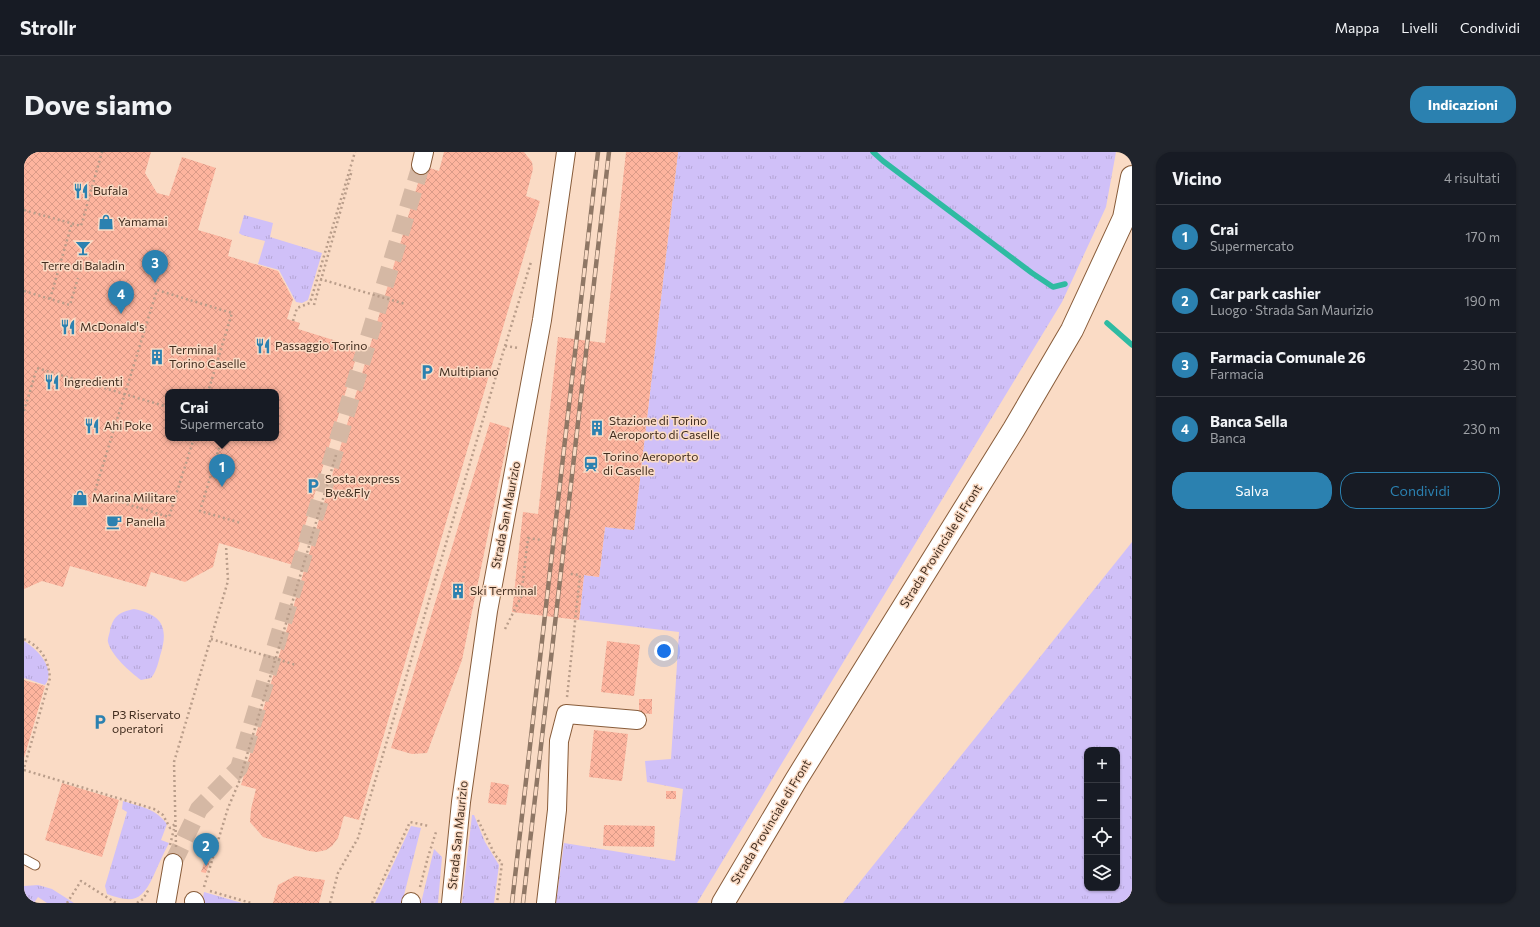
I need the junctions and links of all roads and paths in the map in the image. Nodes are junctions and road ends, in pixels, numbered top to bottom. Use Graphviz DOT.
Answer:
graph roads {
  1 [pos="102,152"];
  2 [pos="356,152"];
  3 [pos="566,152"];
  4 [pos="1132,177"];
  5 [pos="24,210"];
  6 [pos="72,223"];
  7 [pos="531,259"];
  8 [pos="78,278"];
  9 [pos="318,278"];
  10 [pos="24,292"];
  11 [pos="50,299"];
  12 [pos="404,304"];
  13 [pos="314,305"];
  14 [pos="293,321"];
  15 [pos="506,346"];
  16 [pos="537,350"];
  17 [pos="209,389"];
  18 [pos="125,394"];
  19 [pos="165,406"];
  20 [pos="24,411"];
  21 [pos="193,441"];
  22 [pos="221,441"];
  23 [pos="336,455"];
  24 [pos="241,523"];
  25 [pos="542,540"];
  26 [pos="226,545"];
  27 [pos="570,574"];
  28 [pos="504,637"];
  29 [pos="24,639"];
  30 [pos="211,639"];
  31 [pos="296,665"];
  32 [pos="566,714"];
  33 [pos="637,720"];
  34 [pos="24,769"];
  35 [pos="478,819"];
  36 [pos="175,824"];
  37 [pos="429,826"];
  38 [pos="436,832"];
  39 [pos="24,858"];
  40 [pos="174,859"];
  41 [pos="34,865"];
  42 [pos="413,900"];
  43 [pos="67,903"];
  44 [pos="116,903"];
  45 [pos="166,903"];
  46 [pos="251,903"];
  47 [pos="330,903"];
  48 [pos="372,903"];
  49 [pos="451,903"];
  50 [pos="497,903"];
  51 [pos="546,903"];
  52 [pos="723,903"];
  1 -- 6 [label="path"];
  2 -- 9 [label="path"];
  2 -- 13 [label="path"];
  3 -- 16 [label="street, Strada San Maurizio"];
  4 -- 52 [label="main road, Strada Provinciale di Front"];
  5 -- 6 [label="path"];
  6 -- 11 [label="path"];
  7 -- 15 [label="path"];
  8 -- 11 [label="path"];
  9 -- 12 [label="path"];
  9 -- 14 [label="path"];
  10 -- 11 [label="path"];
  15 -- 16 [label="path"];
  15 -- 47 [label="path"];
  16 -- 49 [label="street, Strada San Maurizio"];
  17 -- 18 [label="path"];
  18 -- 19 [label="path"];
  18 -- 20 [label="path"];
  18 -- 21 [label="path"];
  22 -- 24 [label="path"];
  23 -- 46 [label="path"];
  25 -- 28 [label="path"];
  26 -- 30 [label="path"];
  27 -- 32 [label="path"];
  29 -- 34 [label="path"];
  30 -- 31 [label="path"];
  30 -- 40 [label="path"];
  32 -- 33 [label="street"];
  32 -- 51 [label="street"];
  34 -- 36 [label="path"];
  35 -- 50 [label="path"];
  37 -- 48 [label="path"];
  38 -- 42 [label="path"];
  39 -- 41 [label="lane"];
  40 -- 45 [label="street"];
  43 -- 44 [label="path"];
}
